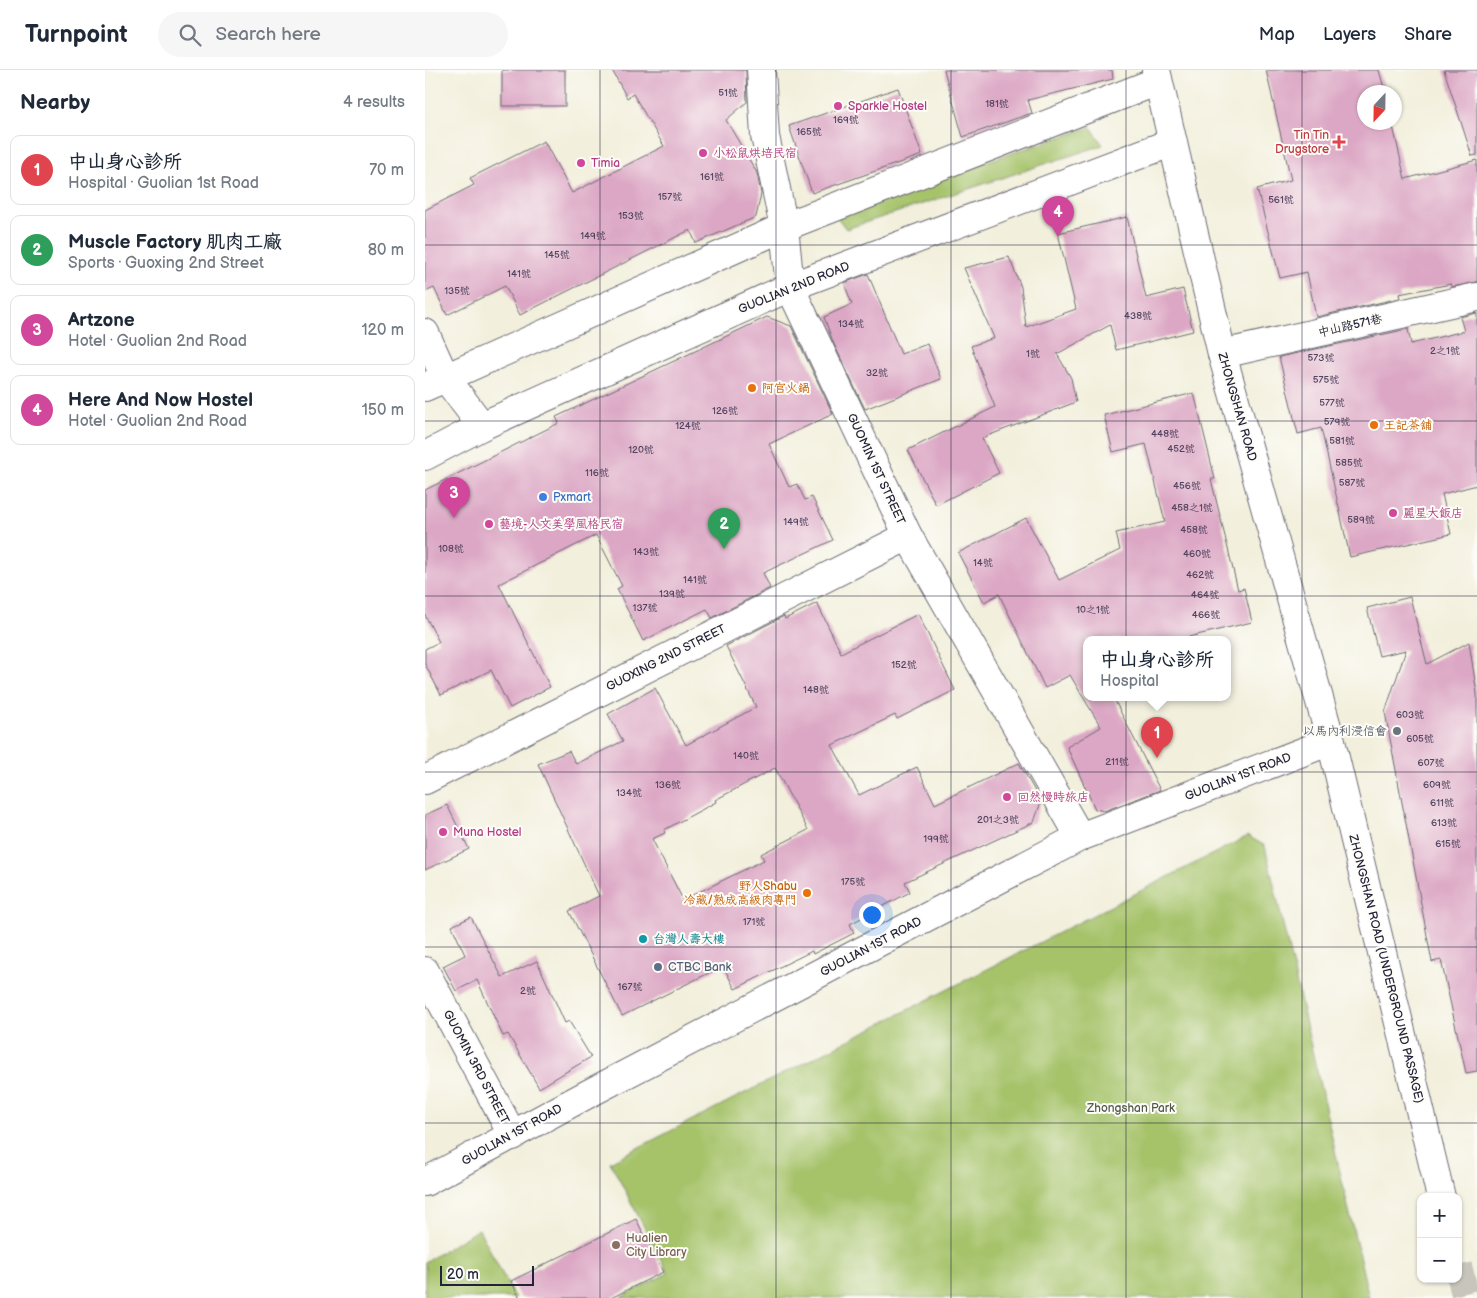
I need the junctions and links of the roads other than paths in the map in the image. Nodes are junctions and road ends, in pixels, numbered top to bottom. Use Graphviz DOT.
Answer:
graph roads {
  1 [pos="761,70"];
  2 [pos="1157,76"];
  3 [pos="1173,142"];
  4 [pos="784,227"];
  5 [pos="790,287"];
  6 [pos="1477,297"];
  7 [pos="425,332"];
  8 [pos="1222,354"];
  9 [pos="435,382"];
  10 [pos="482,426"];
  11 [pos="425,456"];
  12 [pos="908,536"];
  13 [pos="1331,741"];
  14 [pos="425,780"];
  15 [pos="1080,837"];
  16 [pos="425,971"];
  17 [pos="513,1136"];
  18 [pos="425,1182"];
  19 [pos="1440,1193"];
  1 -- 4 [label="street, GUOMIN 1ST STREET"];
  2 -- 3 [label="street, ZHONGSHAN ROAD"];
  2 -- 4 [label="street"];
  3 -- 5 [label="street, GUOLIAN 2ND ROAD"];
  3 -- 8 [label="street, ZHONGSHAN ROAD"];
  4 -- 5 [label="street, GUOMIN 1ST STREET"];
  4 -- 9 [label="street"];
  5 -- 10 [label="street, GUOLIAN 2ND ROAD"];
  5 -- 12 [label="street, GUOMIN 1ST STREET"];
  6 -- 8 [label="street, 中山路571巷"];
  7 -- 9 [label="street"];
  8 -- 13 [label="street, ZHONGSHAN ROAD"];
  9 -- 10 [label="street"];
  10 -- 11 [label="street, GUOLIAN 2ND ROAD"];
  12 -- 14 [label="street, GUOXING 2ND STREET"];
  12 -- 15 [label="street, GUOMIN 1ST STREET"];
  13 -- 15 [label="street, GUOLIAN 1ST ROAD"];
  13 -- 19 [label="street, ZHONGSHAN ROAD (UNDERGROUND PASSAGE)"];
  15 -- 17 [label="street, GUOLIAN 1ST ROAD"];
  16 -- 17 [label="street, GUOMIN 3RD STREET"];
  17 -- 18 [label="street, GUOLIAN 1ST ROAD"];
}
